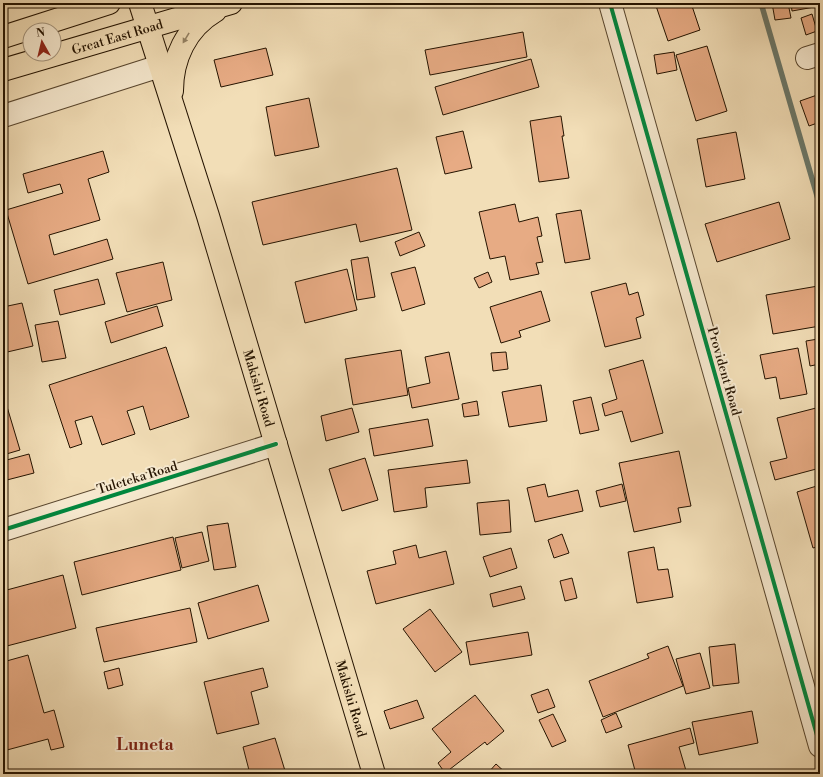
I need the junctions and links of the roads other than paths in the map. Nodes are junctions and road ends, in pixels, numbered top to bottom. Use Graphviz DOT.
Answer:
graph roads {
  1 [pos="109,3"];
  2 [pos="140,3"];
  3 [pos="610,3"];
  4 [pos="229,4"];
  5 [pos="148,27"];
  6 [pos="3,37"];
  7 [pos="160,66"];
  8 [pos="3,70"];
  9 [pos="172,103"];
  10 [pos="3,116"];
  11 [pos="276,444"];
  12 [pos="3,530"];
  13 [pos="820,746"];
  14 [pos="374,774"];
  1 -- 6 [label="main road"];
  2 -- 5 [label="main road, Makishi Road"];
  3 -- 13 [label="street, Provident Road"];
  4 -- 5 [label="main road, Great East Road"];
  4 -- 9 [label="main road, one-way"];
  5 -- 7 [label="main road, Makishi Road"];
  5 -- 8 [label="main road, Great East Road"];
  7 -- 9 [label="main road, Makishi Road"];
  7 -- 10 [label="street"];
  9 -- 11 [label="main road, Makishi Road"];
  11 -- 12 [label="street, Tuleteka Road"];
  11 -- 14 [label="main road, Makishi Road"];
}
